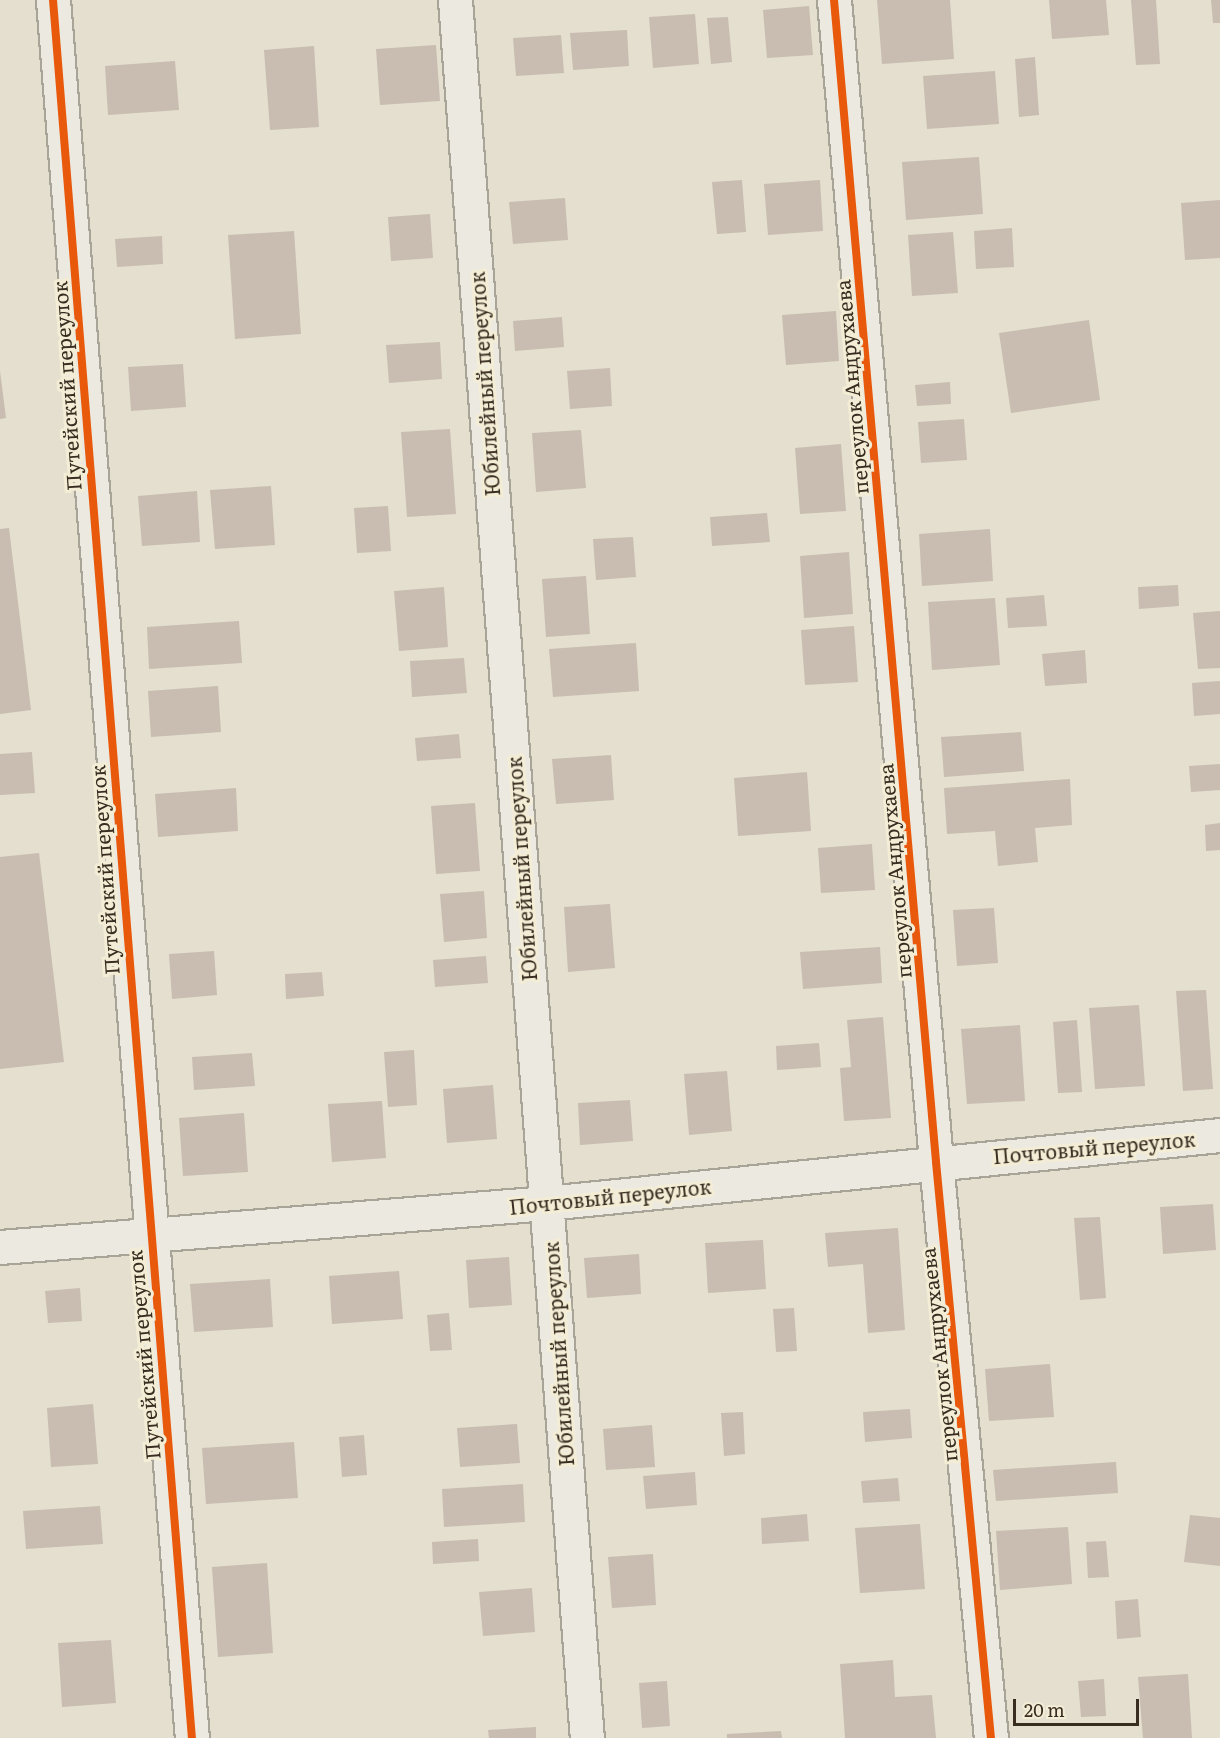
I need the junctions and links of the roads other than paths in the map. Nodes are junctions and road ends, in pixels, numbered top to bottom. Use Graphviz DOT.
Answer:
graph roads {
  1 [pos="53,0"];
  2 [pos="454,0"];
  3 [pos="834,0"];
  4 [pos="1220,1135"];
  5 [pos="936,1162"];
  6 [pos="547,1203"];
  7 [pos="149,1235"];
  8 [pos="0,1247"];
  9 [pos="192,1738"];
  10 [pos="587,1738"];
  11 [pos="992,1738"];
  1 -- 7 [label="street, Путейский переулок"];
  2 -- 6 [label="street, Юбилейный переулок"];
  3 -- 5 [label="street, переулок Андрухаева"];
  4 -- 5 [label="street, Почтовый переулок"];
  5 -- 6 [label="street, Почтовый переулок"];
  5 -- 11 [label="street, переулок Андрухаева"];
  6 -- 7 [label="street, Почтовый переулок"];
  6 -- 10 [label="street, Юбилейный переулок"];
  7 -- 8 [label="street, Почтовый переулок"];
  7 -- 9 [label="street, Путейский переулок"];
}
